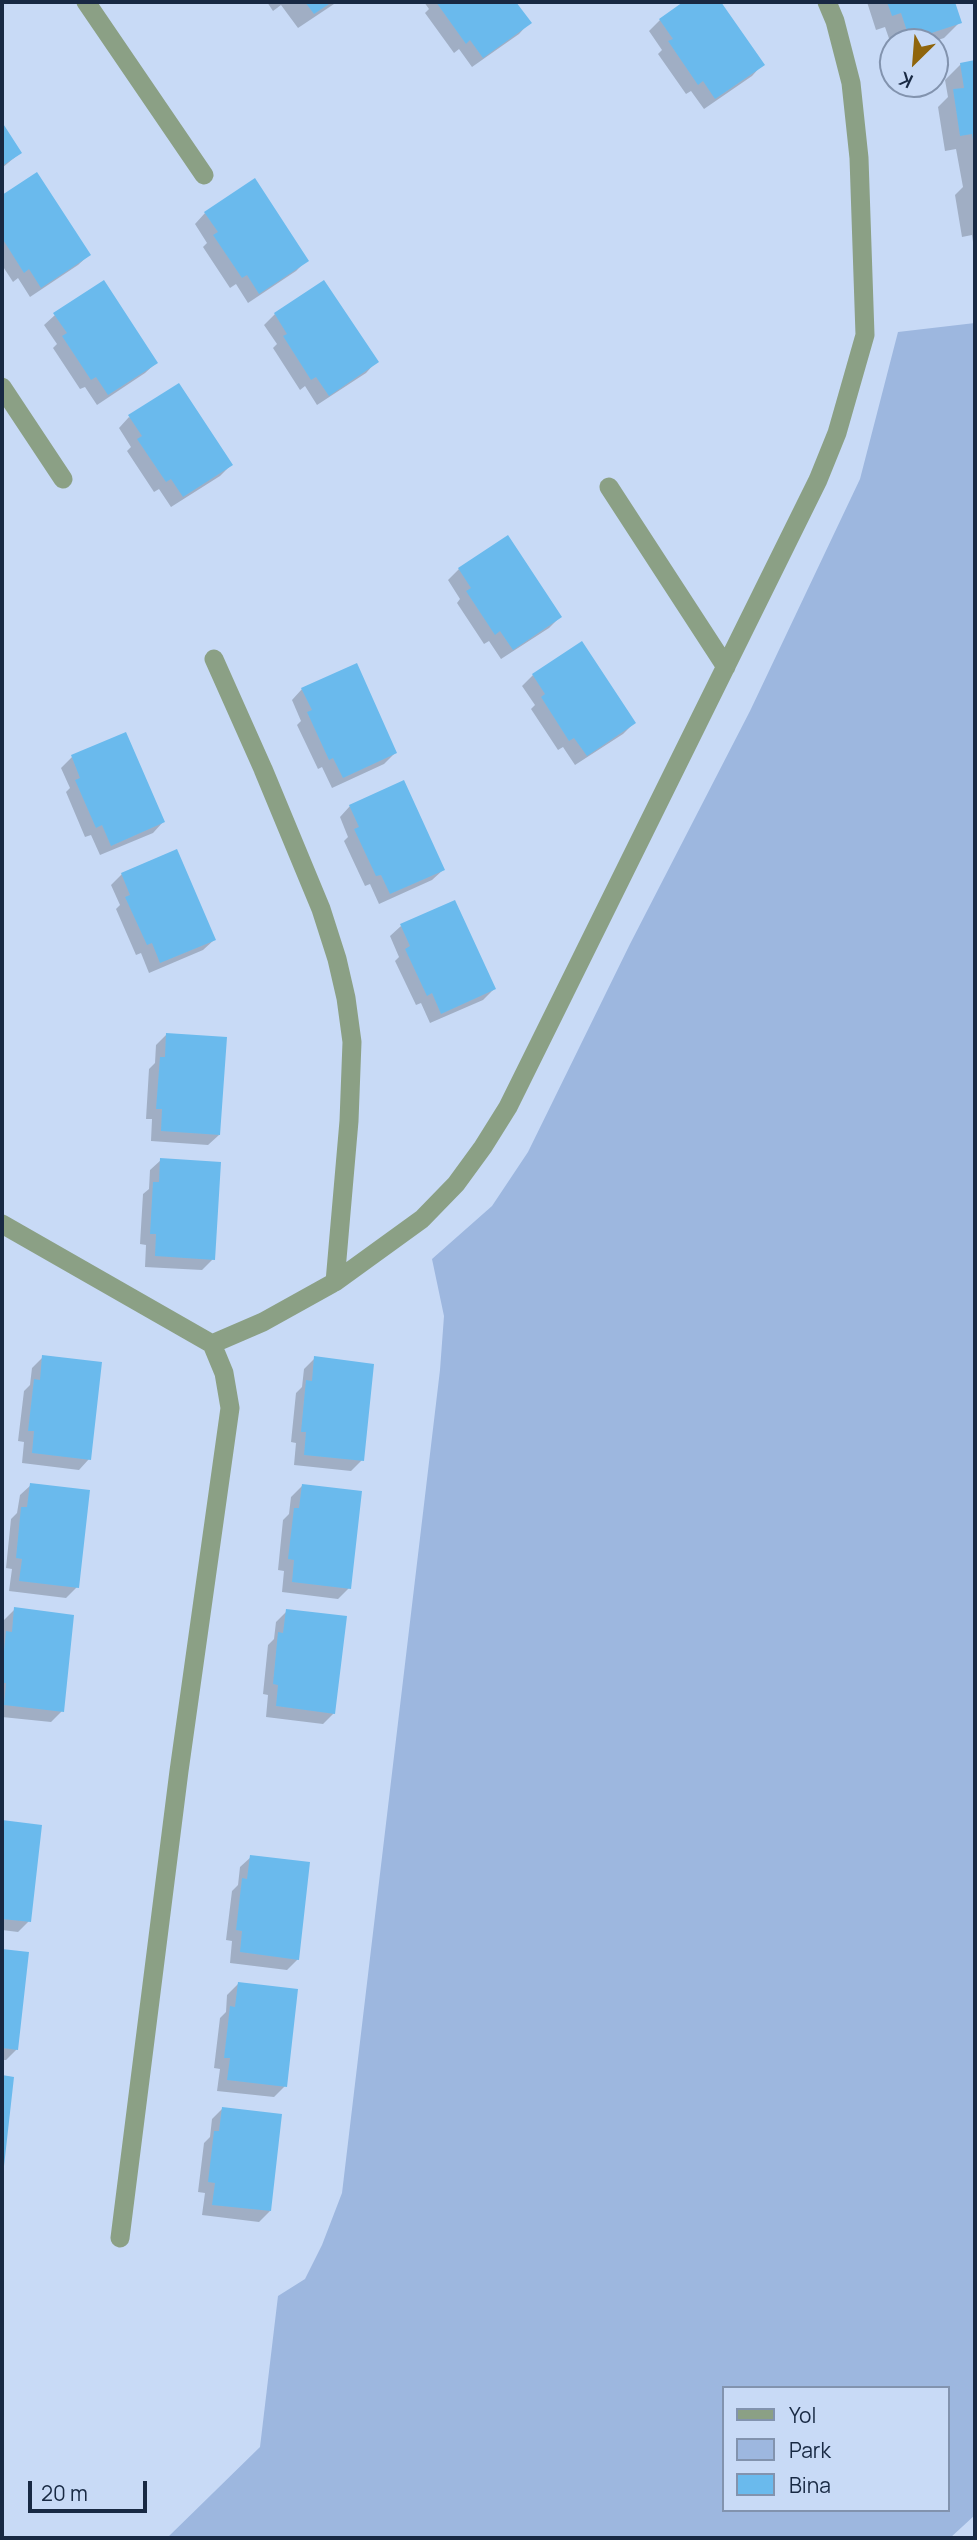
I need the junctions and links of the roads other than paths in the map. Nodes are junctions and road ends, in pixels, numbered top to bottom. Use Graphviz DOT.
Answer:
graph roads {
  1 [pos="86,2"];
  2 [pos="827,2"];
  3 [pos="204,175"];
  4 [pos="2,387"];
  5 [pos="63,479"];
  6 [pos="609,487"];
  7 [pos="214,659"];
  8 [pos="726,667"];
  9 [pos="2,1224"];
  10 [pos="335,1282"];
  11 [pos="212,1343"];
  12 [pos="120,2238"];
  1 -- 3 [label="street"];
  2 -- 8 [label="street"];
  4 -- 5 [label="street"];
  6 -- 8 [label="street"];
  7 -- 10 [label="street"];
  8 -- 10 [label="street"];
  9 -- 11 [label="street"];
  10 -- 11 [label="street"];
  11 -- 12 [label="street"];
}
